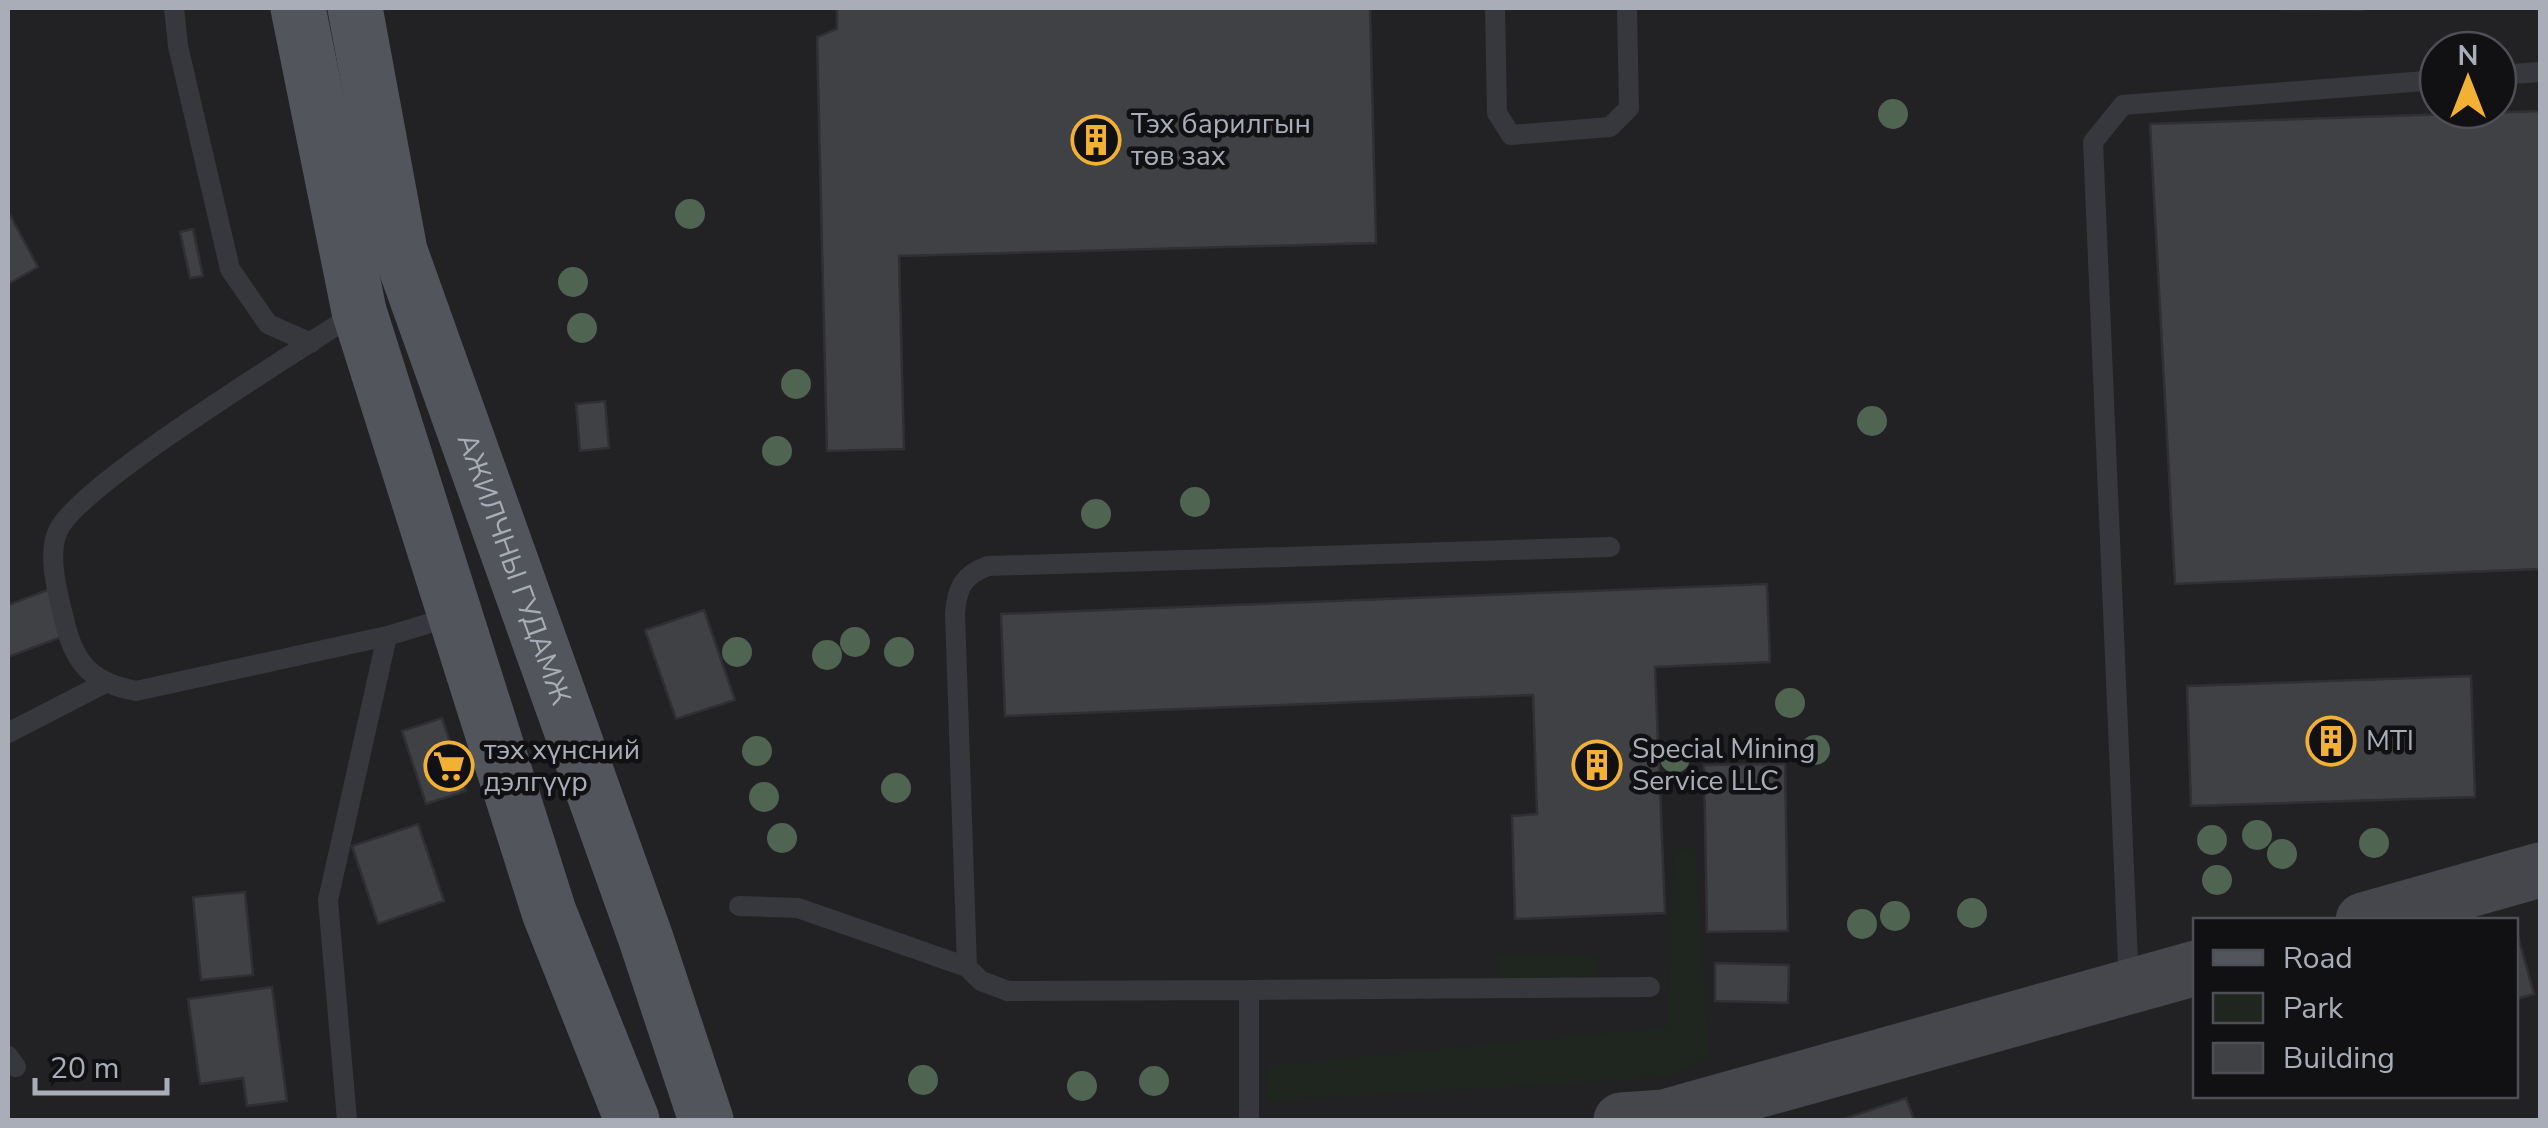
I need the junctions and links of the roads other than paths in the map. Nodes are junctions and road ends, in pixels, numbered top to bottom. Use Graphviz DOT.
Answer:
graph roads {
  1 [pos="174,8"];
  2 [pos="298,8"];
  3 [pos="355,8"];
  4 [pos="1495,8"];
  5 [pos="1627,8"];
  6 [pos="2418,82"];
  7 [pos="358,311"];
  8 [pos="311,343"];
  9 [pos="1610,547"];
  10 [pos="456,616"];
  11 [pos="386,636"];
  12 [pos="103,684"];
  13 [pos="8,733"];
  14 [pos="2540,870"];
  15 [pos="740,906"];
  16 [pos="2370,918"];
  17 [pos="967,967"];
  18 [pos="2193,969"];
  19 [pos="1650,987"];
  20 [pos="2129,987"];
  21 [pos="1249,990"];
  22 [pos="701,1105"];
  23 [pos="347,1120"];
  24 [pos="632,1120"];
  25 [pos="740,1120"];
  26 [pos="1249,1120"];
  27 [pos="1621,1120"];
  1 -- 8 [label="lane"];
  2 -- 7 [label="main road"];
  3 -- 22 [label="main road, АЖИЛЧНЫ ГУДАМЖ"];
  4 -- 5 [label="lane"];
  6 -- 20 [label="lane"];
  7 -- 8 [label="lane"];
  7 -- 10 [label="main road"];
  8 -- 12 [label="lane"];
  9 -- 17 [label="lane"];
  10 -- 11 [label="lane"];
  10 -- 24 [label="main road"];
  11 -- 12 [label="lane"];
  11 -- 23 [label="lane"];
  12 -- 13 [label="lane"];
  14 -- 16 [label="street"];
  15 -- 17 [label="lane"];
  17 -- 21 [label="lane"];
  18 -- 20 [label="street"];
  19 -- 21 [label="lane"];
  20 -- 27 [label="street"];
  21 -- 26 [label="lane"];
  22 -- 25 [label="main road"];
}
